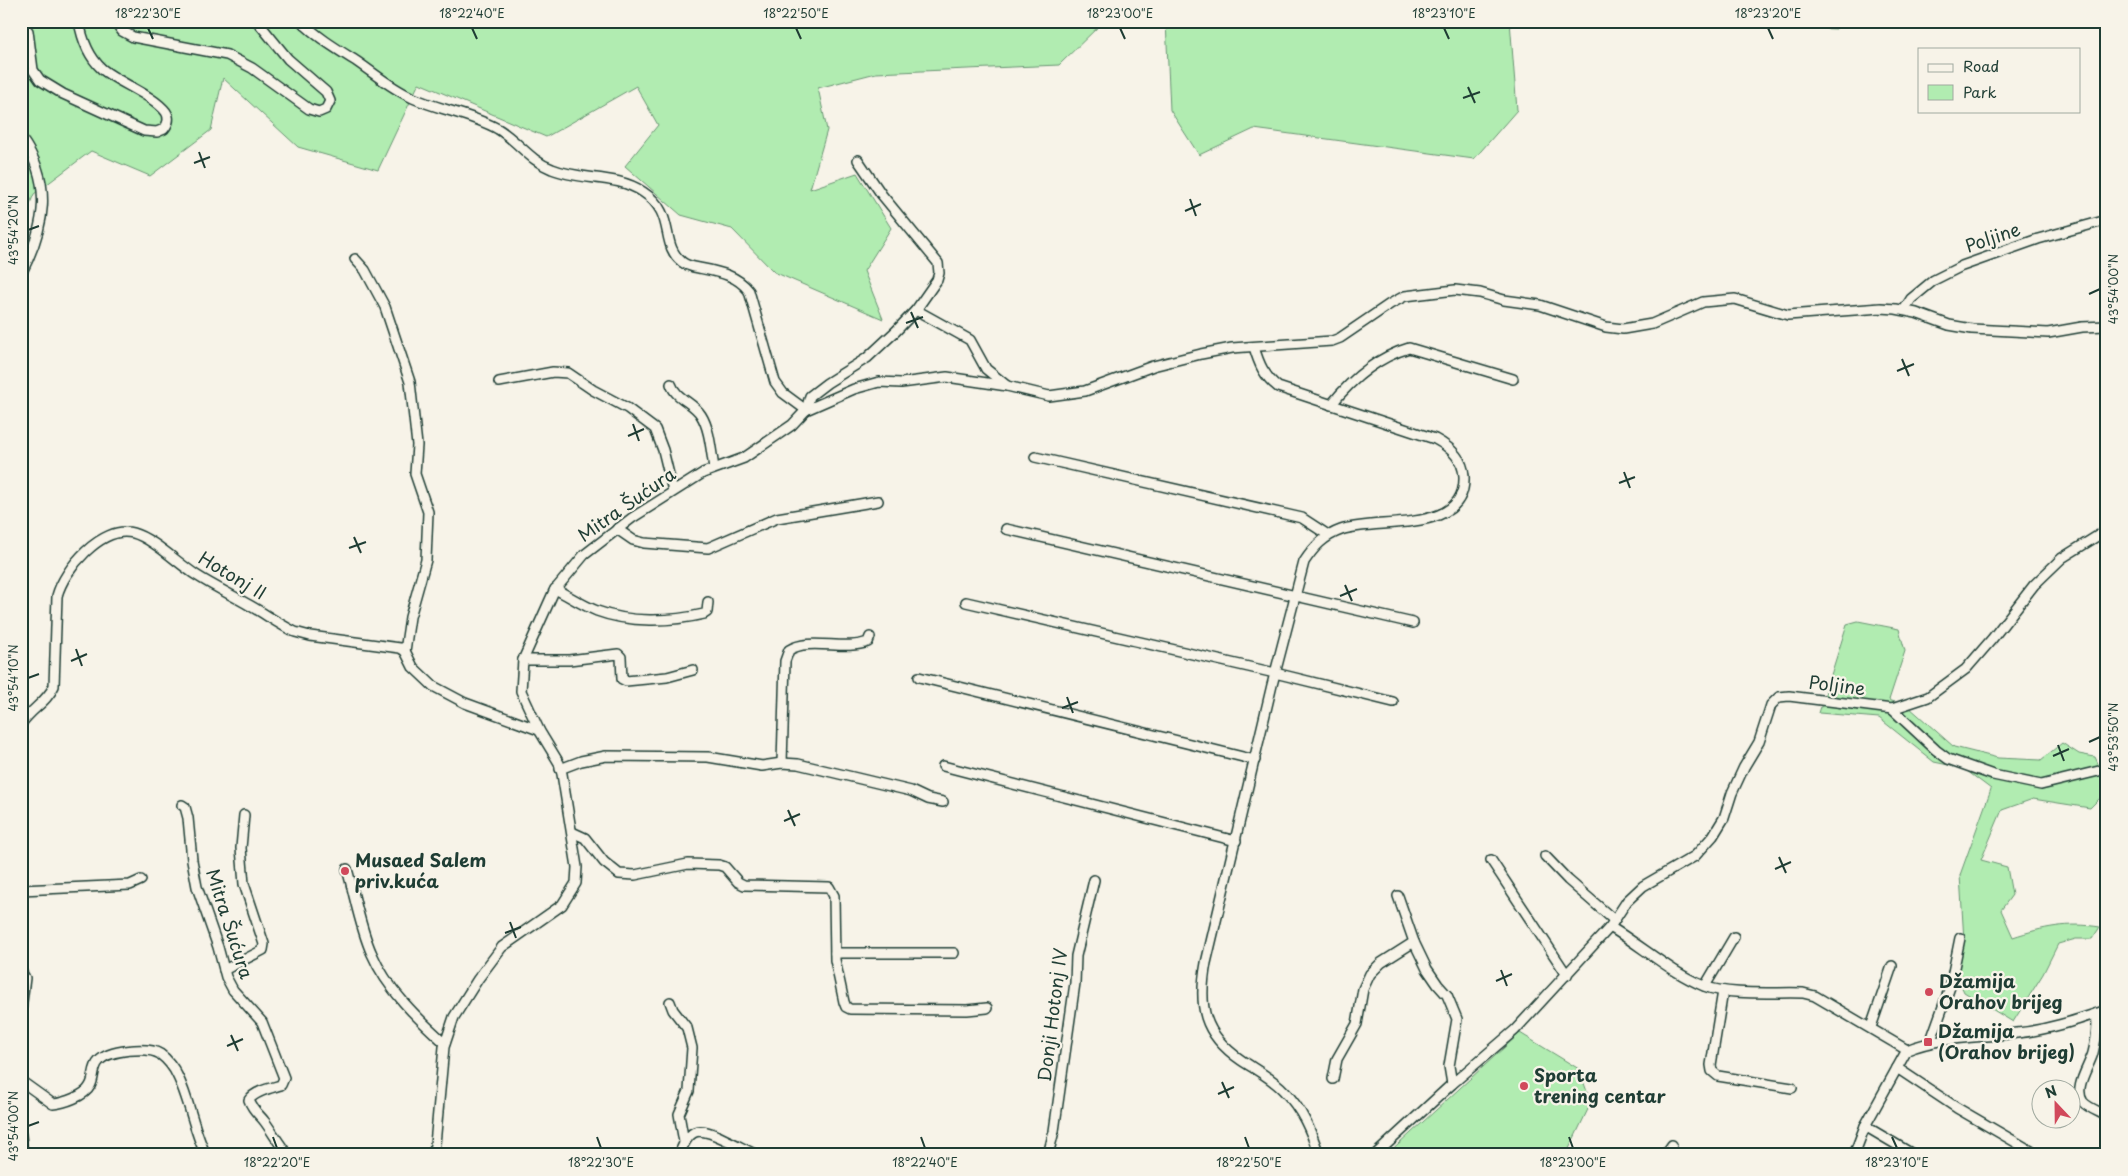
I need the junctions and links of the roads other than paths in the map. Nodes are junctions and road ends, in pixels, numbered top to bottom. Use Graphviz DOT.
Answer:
graph roads {
  1 [pos="79,21"];
  2 [pos="114,21"];
  3 [pos="257,21"];
  4 [pos="301,21"];
  5 [pos="21,24"];
  6 [pos="21,138"];
  7 [pos="858,160"];
  8 [pos="2107,220"];
  9 [pos="355,260"];
  10 [pos="21,274"];
  11 [pos="916,310"];
  12 [pos="1904,310"];
  13 [pos="2107,326"];
  14 [pos="1254,347"];
  15 [pos="1514,379"];
  16 [pos="499,382"];
  17 [pos="671,384"];
  18 [pos="1007,386"];
  19 [pos="1331,405"];
  20 [pos="806,410"];
  21 [pos="1035,457"];
  22 [pos="714,468"];
  23 [pos="673,491"];
  24 [pos="878,501"];
  25 [pos="617,529"];
  26 [pos="1006,529"];
  27 [pos="2107,530"];
  28 [pos="1328,536"];
  29 [pos="556,589"];
  30 [pos="1295,596"];
  31 [pos="708,602"];
  32 [pos="966,602"];
  33 [pos="1412,623"];
  34 [pos="870,637"];
  35 [pos="405,651"];
  36 [pos="524,660"];
  37 [pos="693,670"];
  38 [pos="1275,673"];
  39 [pos="919,677"];
  40 [pos="1393,702"];
  41 [pos="1892,709"];
  42 [pos="21,724"];
  43 [pos="539,730"];
  44 [pos="1255,760"];
  45 [pos="782,763"];
  46 [pos="943,766"];
  47 [pos="560,769"];
  48 [pos="2107,769"];
  49 [pos="943,802"];
  50 [pos="182,805"];
  51 [pos="244,815"];
  52 [pos="572,832"];
  53 [pos="1236,840"];
  54 [pos="1545,856"];
  55 [pos="1491,860"];
  56 [pos="347,868"];
  57 [pos="141,880"];
  58 [pos="1094,880"];
  59 [pos="21,890"];
  60 [pos="1398,896"];
  61 [pos="1612,923"];
  62 [pos="1734,938"];
  63 [pos="1960,938"];
  64 [pos="1414,942"];
  65 [pos="835,953"];
  66 [pos="954,953"];
  67 [pos="1892,966"];
  68 [pos="224,970"];
  69 [pos="21,971"];
  70 [pos="1567,975"];
  71 [pos="1705,986"];
  72 [pos="1724,991"];
  73 [pos="670,1002"];
  74 [pos="987,1008"];
  75 [pos="21,1010"];
  76 [pos="2107,1010"];
  77 [pos="2096,1014"];
  78 [pos="2107,1026"];
  79 [pos="1871,1027"];
  80 [pos="445,1043"];
  81 [pos="1930,1043"];
  82 [pos="1907,1050"];
  83 [pos="1897,1068"];
  84 [pos="1333,1079"];
  85 [pos="21,1081"];
  86 [pos="1452,1084"];
  87 [pos="1792,1088"];
  88 [pos="2107,1116"];
  89 [pos="1865,1126"];
  90 [pos="21,1135"];
  91 [pos="684,1142"];
  92 [pos="1672,1145"];
  93 [pos="23,1155"];
  94 [pos="206,1155"];
  95 [pos="288,1155"];
  96 [pos="434,1155"];
  97 [pos="679,1155"];
  98 [pos="757,1155"];
  99 [pos="1048,1155"];
  100 [pos="1319,1155"];
  101 [pos="1375,1155"];
  102 [pos="1665,1155"];
  103 [pos="1854,1155"];
  104 [pos="1914,1155"];
  105 [pos="2038,1155"];
  1 -- 5 [label="street"];
  2 -- 3 [label="street"];
  4 -- 20 [label="street"];
  6 -- 10 [label="street"];
  7 -- 11 [label="street, Mitra Šućura"];
  8 -- 12 [label="street, Poljine"];
  9 -- 35 [label="street"];
  11 -- 18 [label="street"];
  11 -- 20 [label="street, Mitra Šućura"];
  12 -- 13 [label="street"];
  12 -- 14 [label="street"];
  14 -- 18 [label="street"];
  14 -- 19 [label="street"];
  15 -- 19 [label="street"];
  16 -- 23 [label="street"];
  17 -- 22 [label="street"];
  18 -- 20 [label="street"];
  19 -- 28 [label="street"];
  20 -- 22 [label="street, Mitra Šućura"];
  21 -- 28 [label="street"];
  22 -- 23 [label="street, Mitra Šućura"];
  23 -- 25 [label="street, Mitra Šućura"];
  24 -- 25 [label="street"];
  25 -- 29 [label="street, Mitra Šućura"];
  26 -- 30 [label="street"];
  27 -- 41 [label="street, Poljine"];
  28 -- 30 [label="street"];
  29 -- 31 [label="street"];
  29 -- 36 [label="street, Mitra Šućura"];
  30 -- 33 [label="street"];
  30 -- 38 [label="street"];
  32 -- 38 [label="street"];
  34 -- 45 [label="street"];
  35 -- 42 [label="street, Hotonj II"];
  35 -- 43 [label="street"];
  36 -- 37 [label="street"];
  36 -- 43 [label="street, Mitra Šućura"];
  38 -- 40 [label="street"];
  38 -- 44 [label="street"];
  39 -- 44 [label="street"];
  41 -- 48 [label="street"];
  41 -- 61 [label="street, Poljine"];
  43 -- 47 [label="street, Mitra Šućura"];
  44 -- 53 [label="street"];
  45 -- 47 [label="street"];
  45 -- 49 [label="street"];
  46 -- 53 [label="street"];
  47 -- 52 [label="street, Mitra Šućura"];
  50 -- 68 [label="street, Mitra Šućura"];
  51 -- 68 [label="street"];
  52 -- 65 [label="street"];
  52 -- 80 [label="street, Mitra Šućura"];
  53 -- 100 [label="street"];
  54 -- 61 [label="street"];
  55 -- 70 [label="street"];
  56 -- 80 [label="street"];
  57 -- 59 [label="street"];
  58 -- 99 [label="street, Donji Hotonj IV"];
  60 -- 64 [label="street"];
  61 -- 70 [label="street"];
  61 -- 71 [label="street"];
  62 -- 71 [label="street"];
  63 -- 81 [label="street"];
  64 -- 84 [label="street"];
  64 -- 86 [label="street"];
  65 -- 66 [label="street"];
  65 -- 74 [label="street"];
  67 -- 79 [label="street"];
  68 -- 95 [label="street, Mitra Šućura"];
  69 -- 75 [label="street"];
  70 -- 86 [label="street"];
  71 -- 72 [label="street"];
  72 -- 79 [label="street"];
  72 -- 87 [label="street"];
  73 -- 91 [label="street"];
  76 -- 77 [label="street"];
  77 -- 78 [label="street"];
  77 -- 81 [label="street"];
  77 -- 88 [label="street"];
  79 -- 82 [label="street"];
  80 -- 96 [label="street, Mitra Šućura"];
  81 -- 82 [label="street"];
  82 -- 83 [label="street"];
  83 -- 89 [label="street"];
  83 -- 105 [label="street"];
  85 -- 94 [label="street"];
  86 -- 101 [label="street"];
  89 -- 103 [label="street"];
  89 -- 104 [label="street"];
  90 -- 93 [label="street"];
  91 -- 97 [label="street"];
  91 -- 98 [label="street"];
  92 -- 102 [label="street"];
}
